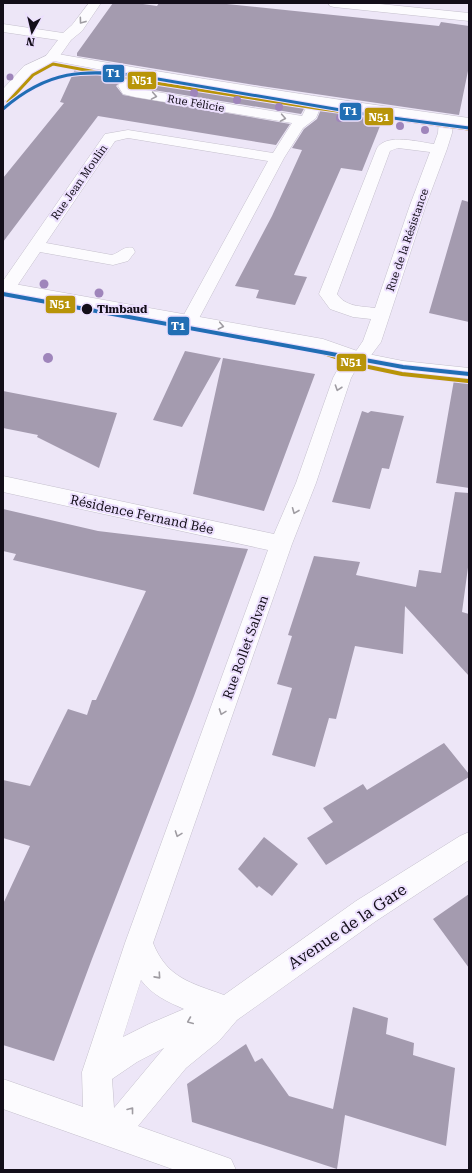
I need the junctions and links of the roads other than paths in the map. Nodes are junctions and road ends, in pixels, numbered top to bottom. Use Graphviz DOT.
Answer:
graph roads {
  1 [pos="95,3"];
  2 [pos="334,3"];
  3 [pos="469,17"];
  4 [pos="3,28"];
  5 [pos="66,37"];
  6 [pos="52,57"];
  7 [pos="156,76"];
  8 [pos="3,97"];
  9 [pos="316,101"];
  10 [pos="446,120"];
  11 [pos="303,121"];
  12 [pos="469,122"];
  13 [pos="440,149"];
  14 [pos="276,158"];
  15 [pos="35,246"];
  16 [pos="127,252"];
  17 [pos="5,288"];
  18 [pos="382,315"];
  19 [pos="190,320"];
  20 [pos="360,358"];
  21 [pos="469,374"];
  22 [pos="3,484"];
  23 [pos="281,544"];
  24 [pos="469,845"];
  25 [pos="139,943"];
  26 [pos="227,1010"];
  27 [pos="98,1072"];
  28 [pos="3,1094"];
  29 [pos="99,1128"];
  30 [pos="220,1170"];
  1 -- 5 [label="street, one-way"];
  2 -- 3 [label="street"];
  4 -- 5 [label="street"];
  5 -- 6 [label="street"];
  6 -- 7 [label="street, Rue Félicie"];
  6 -- 8 [label="street"];
  7 -- 9 [label="street, Rue Félicie"];
  7 -- 11 [label="street, Rue Félicie, one-way"];
  9 -- 10 [label="street, Rue Félicie"];
  9 -- 11 [label="street"];
  10 -- 12 [label="street, Rue Félicie"];
  10 -- 13 [label="street, Rue de la Résistance"];
  11 -- 14 [label="street"];
  13 -- 18 [label="street, Rue de la Résistance"];
  13 -- 18 [label="street"];
  14 -- 15 [label="street, Rue Jean Moulin"];
  14 -- 19 [label="street"];
  15 -- 16 [label="street"];
  15 -- 17 [label="street, Rue Jean Moulin"];
  17 -- 19 [label="street"];
  18 -- 20 [label="street, Rue de la Résistance"];
  19 -- 20 [label="street, one-way"];
  20 -- 21 [label="street"];
  20 -- 23 [label="street, Rue Rollet Salvan, one-way"];
  22 -- 23 [label="street, Résidence Fernand Bée"];
  23 -- 25 [label="street, Rue Rollet Salvan, one-way"];
  24 -- 26 [label="street, Avenue de la Gare"];
  25 -- 26 [label="street, one-way"];
  25 -- 27 [label="street, Rue Rollet Salvan"];
  26 -- 27 [label="street, Avenue de la Gare, one-way"];
  29 -- 26 [label="street, Avenue de la Gare, one-way"];
  27 -- 29 [label="street, Rue Rollet Salvan"];
  28 -- 29 [label="street"];
  29 -- 30 [label="street"];
}
